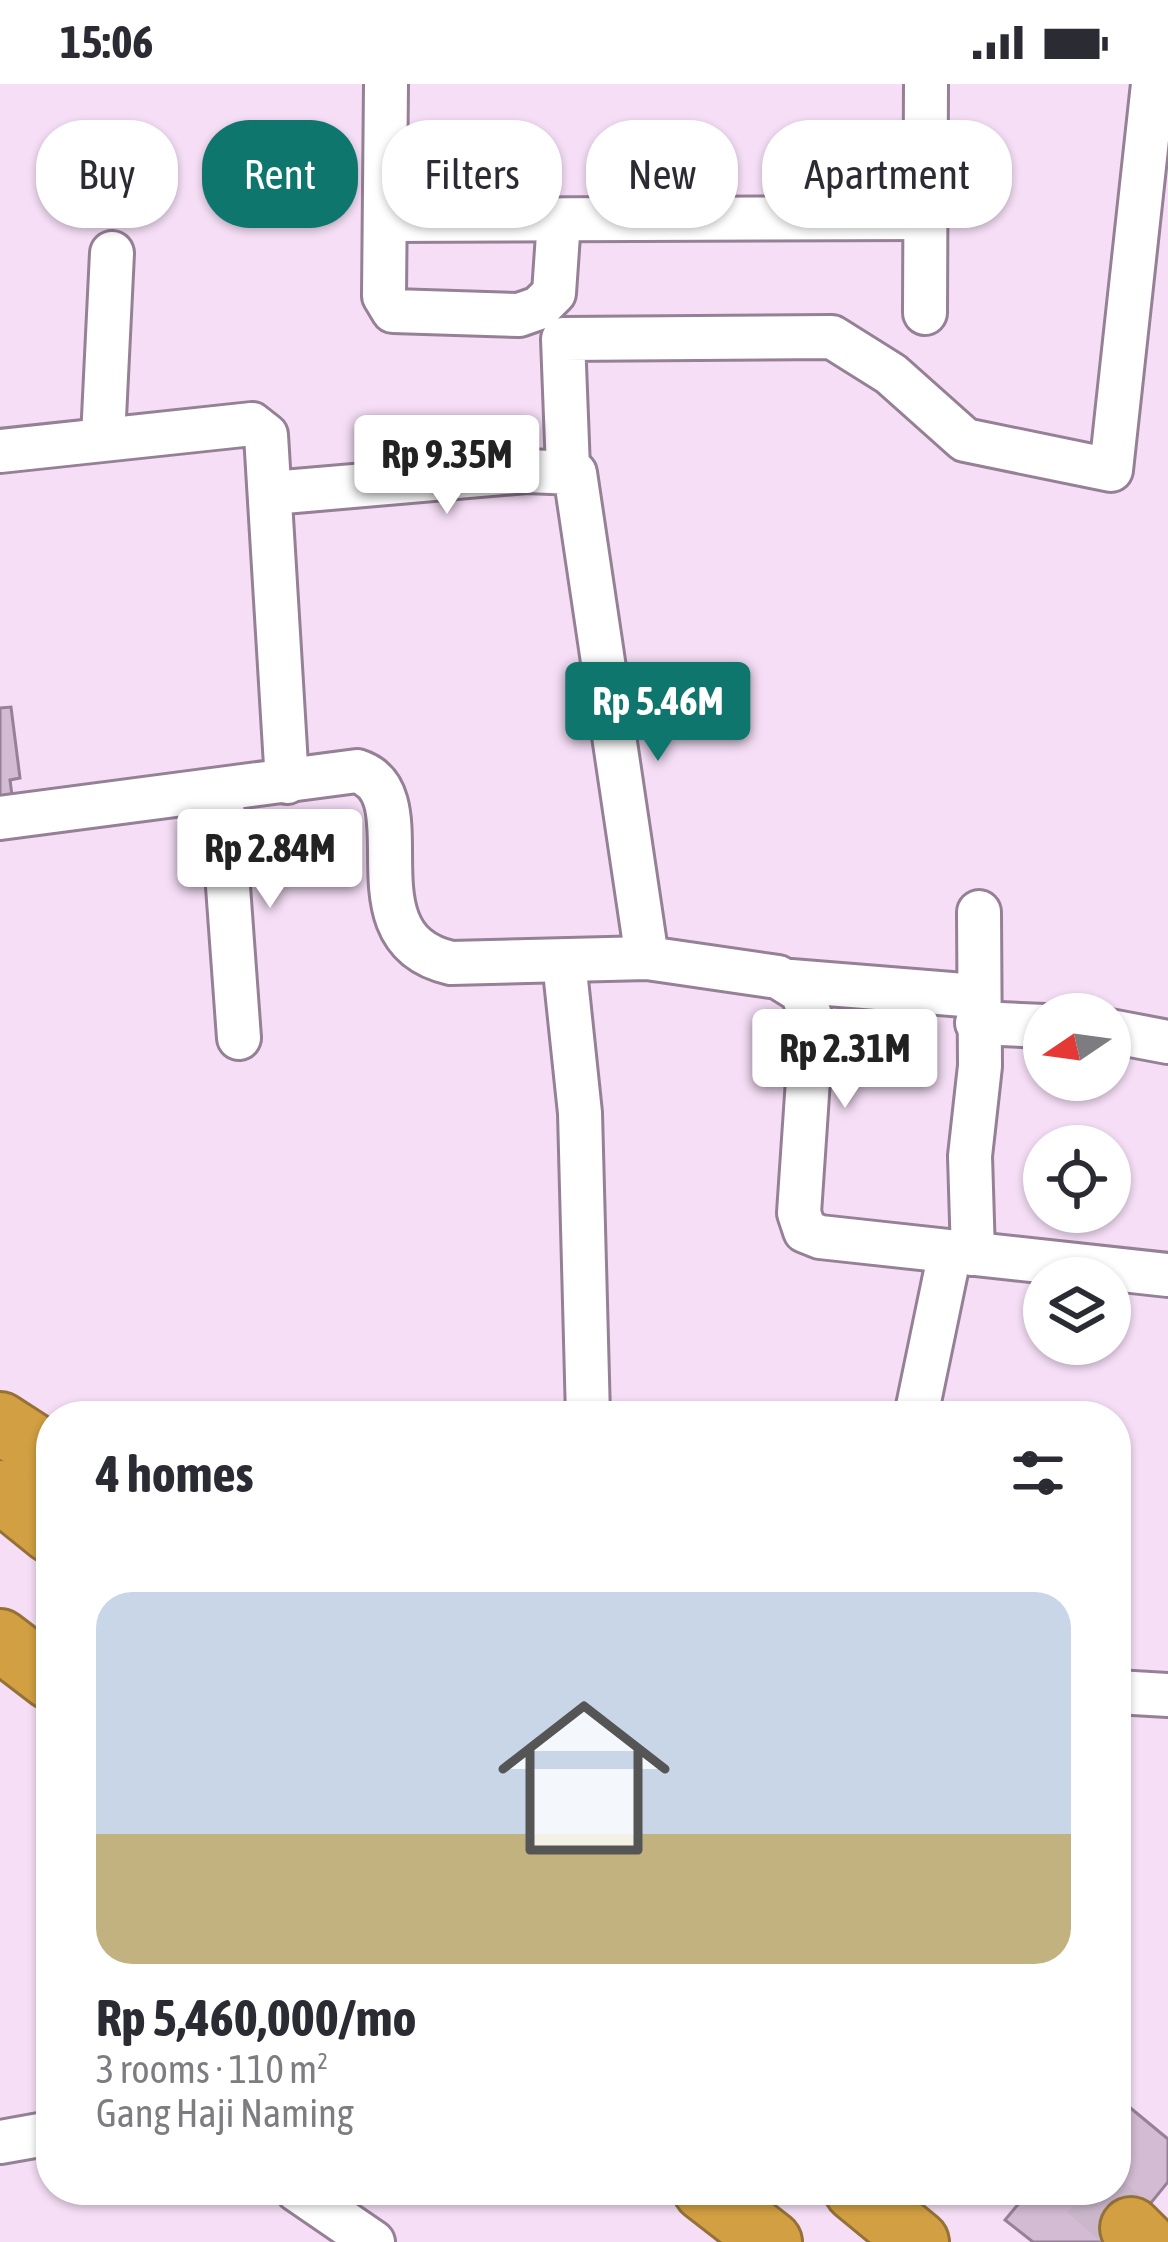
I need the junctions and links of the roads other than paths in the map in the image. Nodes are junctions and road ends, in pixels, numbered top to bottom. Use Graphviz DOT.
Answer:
graph roads {
  1 [pos="386,84"];
  2 [pos="926,84"];
  3 [pos="1153,84"];
  4 [pos="386,120"];
  5 [pos="926,120"];
  6 [pos="762,219"];
  7 [pos="562,220"];
  8 [pos="386,228"];
  9 [pos="558,228"];
  10 [pos="925,228"];
  11 [pos="112,253"];
  12 [pos="925,313"];
  13 [pos="103,437"];
  14 [pos="0,451"];
  15 [pos="568,470"];
  16 [pos="272,493"];
  17 [pos="287,782"];
  18 [pos="221,790"];
  19 [pos="0,818"];
  20 [pos="979,912"];
  21 [pos="647,958"];
  22 [pos="564,962"];
  23 [pos="790,981"];
  24 [pos="976,1010"];
  25 [pos="1023,1021"];
  26 [pos="1131,1035"];
  27 [pos="239,1038"];
  28 [pos="1168,1042"];
  29 [pos="962,1253"];
  30 [pos="1168,1275"];
  31 [pos="587,1401"];
  32 [pos="920,1401"];
  33 [pos="0,1423"];
  34 [pos="36,1446"];
  35 [pos="0,1491"];
  36 [pos="36,1520"];
  37 [pos="0,1640"];
  38 [pos="36,1668"];
  39 [pos="1131,1693"];
  40 [pos="1168,1695"];
  41 [pos="36,2136"];
  42 [pos="0,2142"];
  43 [pos="319,2205"];
  44 [pos="723,2205"];
  45 [pos="873,2205"];
  46 [pos="374,2242"];
  47 [pos="771,2242"];
  48 [pos="918,2242"];
  1 -- 4 [label="street"];
  2 -- 5 [label="street"];
  3 -- 15 [label="street"];
  6 -- 7 [label="street"];
  8 -- 9 [label="street"];
  10 -- 12 [label="street"];
  11 -- 13 [label="street"];
  13 -- 14 [label="street"];
  13 -- 16 [label="street"];
  15 -- 16 [label="street"];
  15 -- 21 [label="street"];
  16 -- 17 [label="street"];
  17 -- 18 [label="street"];
  17 -- 22 [label="street"];
  18 -- 19 [label="street"];
  18 -- 27 [label="street"];
  20 -- 24 [label="street"];
  21 -- 22 [label="street"];
  21 -- 23 [label="street"];
  22 -- 31 [label="street"];
  23 -- 24 [label="street"];
  23 -- 29 [label="street"];
  24 -- 25 [label="street"];
  24 -- 29 [label="street"];
  26 -- 28 [label="street"];
  29 -- 30 [label="street"];
  29 -- 32 [label="street"];
  33 -- 34 [label="highway"];
  35 -- 36 [label="highway"];
  37 -- 38 [label="highway"];
  39 -- 40 [label="street"];
  41 -- 42 [label="street"];
  43 -- 46 [label="street"];
  44 -- 47 [label="highway"];
  45 -- 48 [label="highway"];
}
